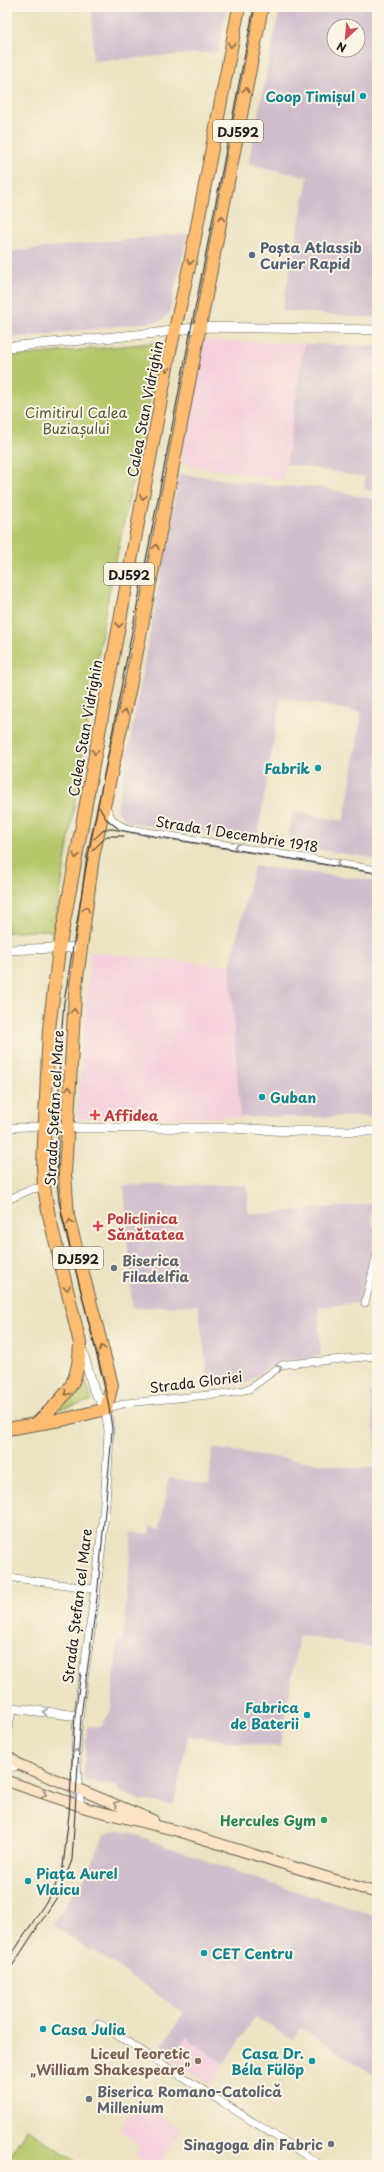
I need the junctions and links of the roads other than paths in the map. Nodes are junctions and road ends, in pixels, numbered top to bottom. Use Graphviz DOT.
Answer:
graph roads {
  1 [pos="239,7"];
  2 [pos="262,7"];
  3 [pos="200,327"];
  4 [pos="377,330"];
  5 [pos="175,331"];
  6 [pos="7,346"];
  7 [pos="106,805"];
  8 [pos="83,818"];
  9 [pos="377,870"];
  10 [pos="80,947"];
  11 [pos="58,949"];
  12 [pos="7,950"];
  13 [pos="45,1126"];
  14 [pos="67,1127"];
  15 [pos="7,1128"];
  16 [pos="377,1131"];
  17 [pos="44,1187"];
  18 [pos="7,1200"];
  19 [pos="377,1254"];
  20 [pos="365,1303"];
  21 [pos="80,1343"];
  22 [pos="377,1356"];
  23 [pos="106,1409"];
  24 [pos="37,1423"];
  25 [pos="7,1428"];
  26 [pos="7,1577"];
  27 [pos="95,1589"];
  28 [pos="79,1716"];
  29 [pos="7,1729"];
  30 [pos="7,1756"];
  31 [pos="20,1765"];
  32 [pos="7,1767"];
  33 [pos="7,1781"];
  34 [pos="77,1789"];
  35 [pos="80,1807"];
  36 [pos="178,1831"];
  37 [pos="377,1893"];
  38 [pos="98,2023"];
  39 [pos="321,2165"];
  1 -- 5 [label="main road, Calea Stan Vidrighin / DJ592, one-way"];
  3 -- 2 [label="main road, DJ592, one-way"];
  3 -- 4 [label="street"];
  3 -- 5 [label="street"];
  7 -- 3 [label="main road, DJ592, one-way"];
  5 -- 6 [label="street"];
  5 -- 8 [label="main road, Calea Stan Vidrighin / DJ592, one-way"];
  9 -- 7 [label="street, Strada 1 Decembrie 1918, one-way"];
  10 -- 7 [label="main road, Strada Ștefan cel Mare / DJ592, one-way"];
  8 -- 11 [label="main road, Strada Ștefan cel Mare / DJ592, one-way"];
  10 -- 11 [label="street"];
  14 -- 10 [label="main road, Strada Ștefan cel Mare / DJ592, one-way"];
  11 -- 12 [label="street"];
  11 -- 13 [label="main road, Strada Ștefan cel Mare / DJ592"];
  13 -- 14 [label="street"];
  13 -- 15 [label="street"];
  13 -- 17 [label="main road, Strada Ștefan cel Mare / DJ592"];
  14 -- 16 [label="street"];
  23 -- 14 [label="main road, Strada Ștefan cel Mare / DJ592, one-way"];
  17 -- 18 [label="street"];
  17 -- 21 [label="main road, Strada Ștefan cel Mare / DJ592, one-way"];
  19 -- 20 [label="street"];
  21 -- 23 [label="street, Strada Ștefan cel Mare"];
  21 -- 24 [label="main road, DJ592, one-way"];
  23 -- 22 [label="street, Strada Gloriei, one-way"];
  23 -- 24 [label="main road"];
  23 -- 27 [label="street, Strada Ștefan cel Mare"];
  24 -- 25 [label="main road"];
  26 -- 27 [label="street"];
  27 -- 28 [label="street, Strada Ștefan cel Mare"];
  28 -- 29 [label="street, one-way"];
  34 -- 28 [label="street, Strada Ștefan cel Mare, one-way"];
  30 -- 31 [label="main road"];
  31 -- 32 [label="street"];
  31 -- 34 [label="main road"];
  33 -- 35 [label="main road, one-way"];
  34 -- 35 [label="street, Strada Ștefan cel Mare"];
  36 -- 34 [label="main road, one-way"];
  35 -- 36 [label="main road"];
  36 -- 37 [label="main road"];
  38 -- 39 [label="street"];
}
